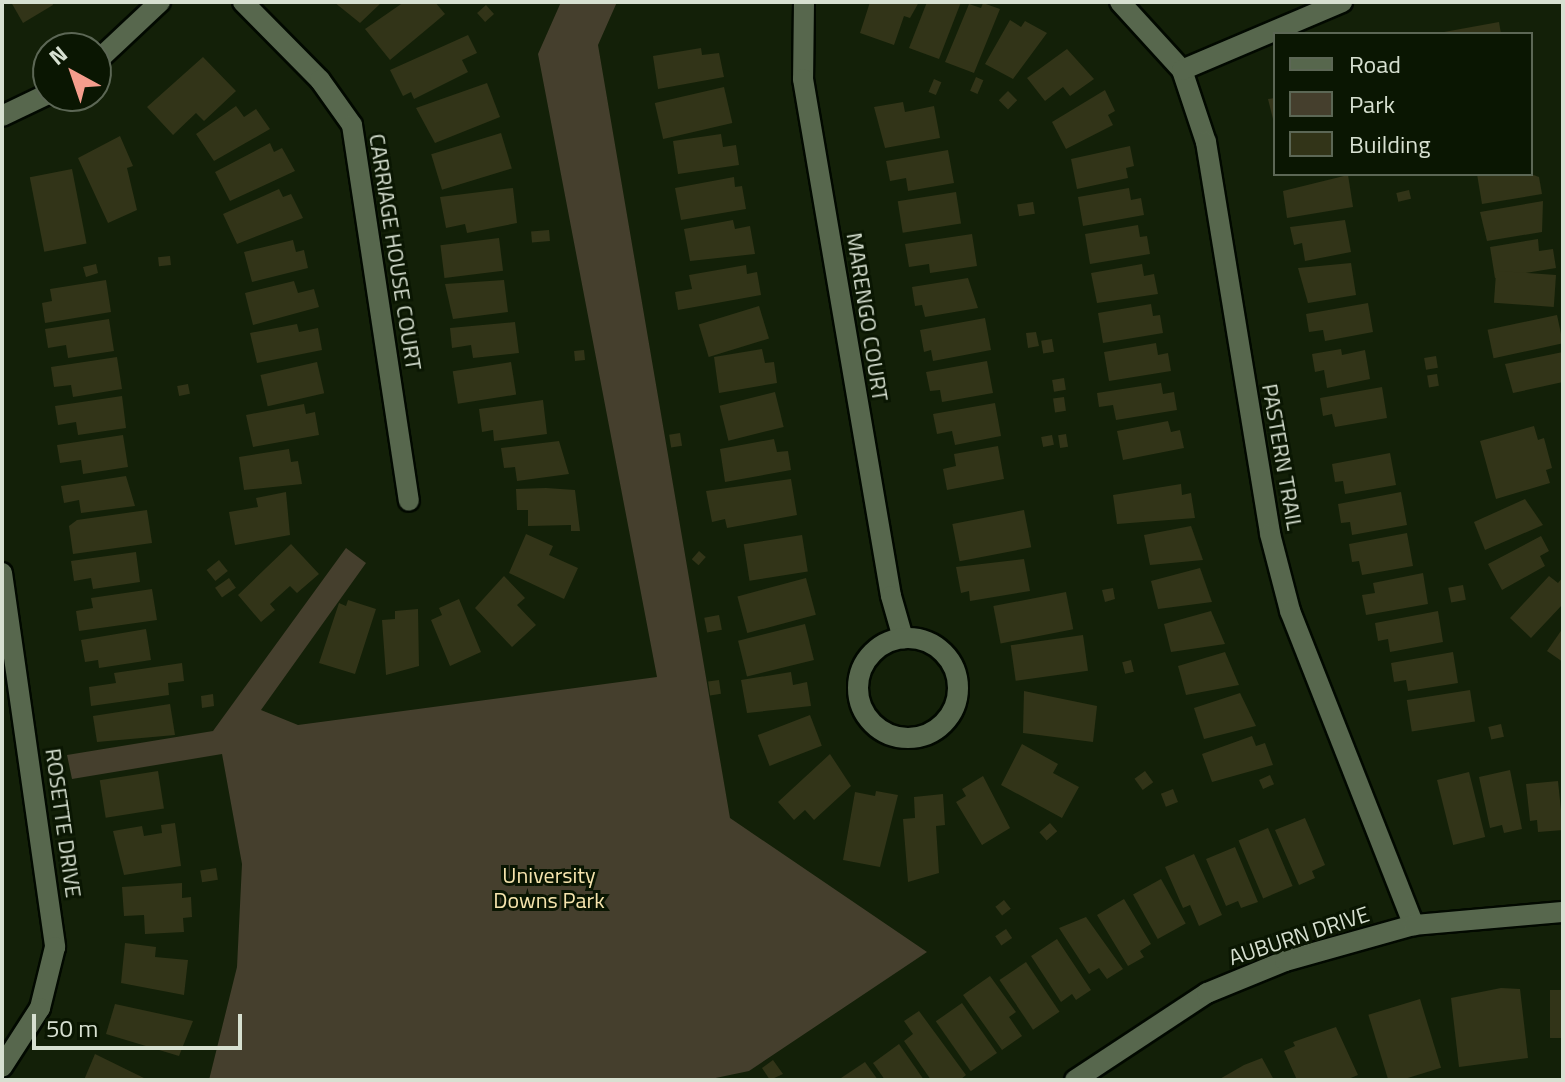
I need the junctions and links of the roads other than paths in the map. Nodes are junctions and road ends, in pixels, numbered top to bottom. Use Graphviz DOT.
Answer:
graph roads {
  1 [pos="160,2"];
  2 [pos="243,2"];
  3 [pos="804,2"];
  4 [pos="1120,2"];
  5 [pos="1342,2"];
  6 [pos="112,47"];
  7 [pos="1182,70"];
  8 [pos="32,102"];
  9 [pos="2,116"];
  10 [pos="409,501"];
  11 [pos="2,573"];
  12 [pos="903,638"];
  13 [pos="1563,912"];
  14 [pos="1414,925"];
  15 [pos="2,1067"];
  16 [pos="1075,1080"];
  1 -- 6 [label="street"];
  2 -- 10 [label="street, CARRIAGE HOUSE COURT"];
  3 -- 12 [label="street, MARENGO COURT"];
  4 -- 7 [label="street, PASTERN TRAIL"];
  5 -- 7 [label="street"];
  7 -- 14 [label="street, PASTERN TRAIL"];
  8 -- 9 [label="street"];
  11 -- 15 [label="street, ROSETTE DRIVE"];
  12 -- 12 [label="street"];
  13 -- 14 [label="street, AUBURN DRIVE"];
  14 -- 16 [label="street, AUBURN DRIVE"];
}
